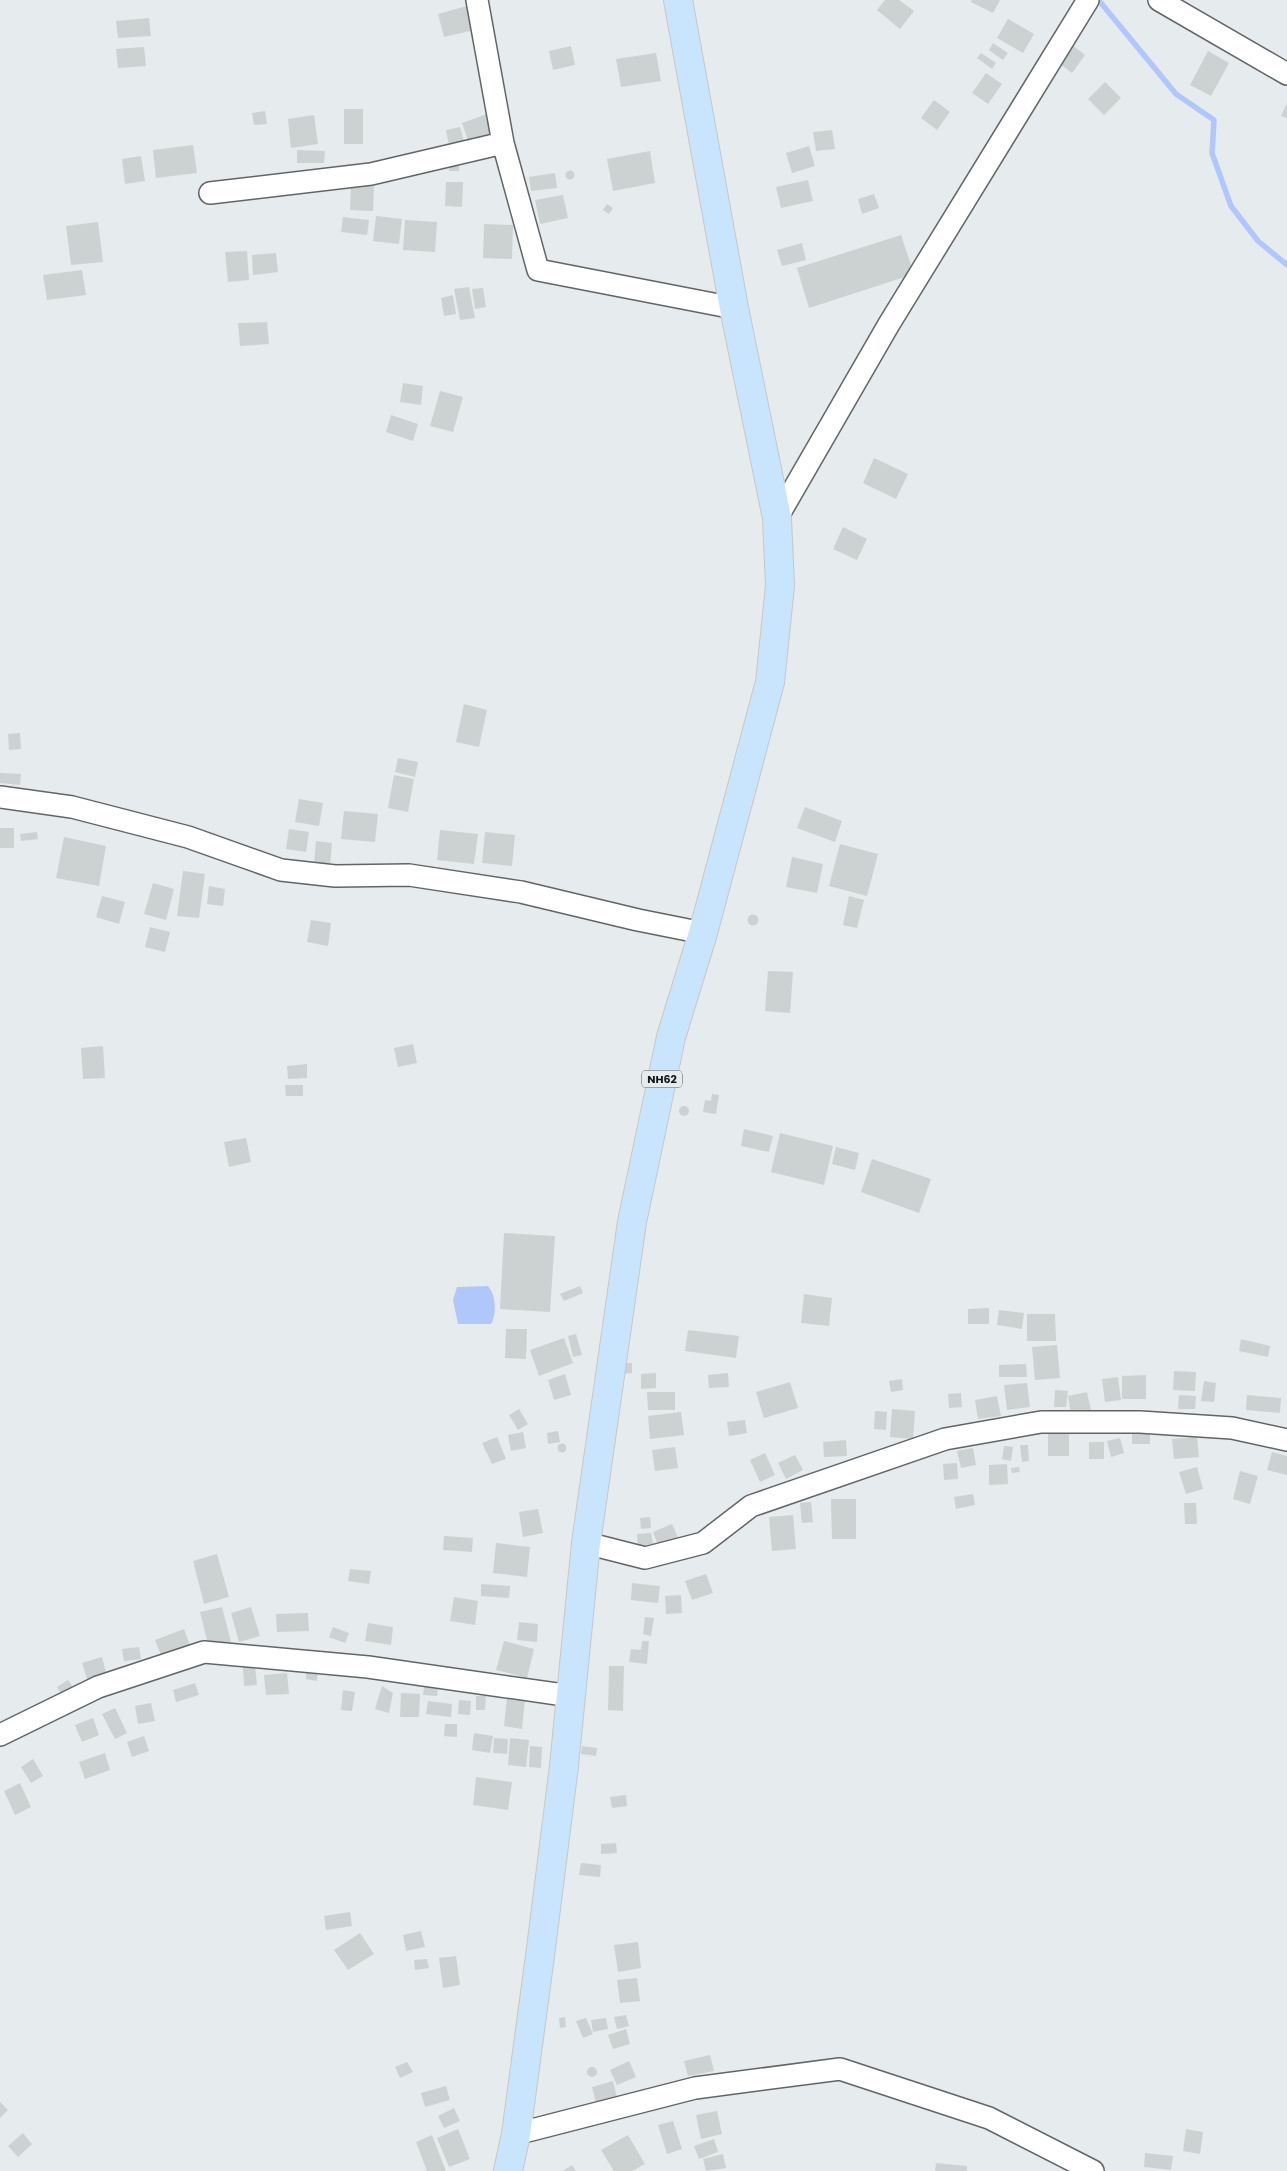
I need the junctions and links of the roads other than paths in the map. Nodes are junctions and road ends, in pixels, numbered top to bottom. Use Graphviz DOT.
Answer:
graph roads {
  1 [pos="477,0"];
  2 [pos="678,0"];
  3 [pos="1088,0"];
  4 [pos="1160,0"];
  5 [pos="1287,74"];
  6 [pos="503,143"];
  7 [pos="210,193"];
  8 [pos="734,308"];
  9 [pos="777,518"];
  10 [pos="0,797"];
  11 [pos="703,933"];
  12 [pos="1287,1440"];
  13 [pos="586,1543"];
  14 [pos="571,1696"];
  15 [pos="0,1736"];
  16 [pos="516,2134"];
  17 [pos="508,2171"];
  18 [pos="1092,2171"];
  1 -- 6 [label="street"];
  2 -- 8 [label="main road, NH62"];
  3 -- 9 [label="street"];
  4 -- 5 [label="street"];
  6 -- 7 [label="street"];
  6 -- 8 [label="street"];
  8 -- 9 [label="main road, NH62"];
  9 -- 11 [label="main road, NH62"];
  10 -- 11 [label="street"];
  11 -- 13 [label="main road, NH62"];
  12 -- 13 [label="street"];
  13 -- 14 [label="main road, NH62"];
  14 -- 15 [label="street"];
  14 -- 16 [label="main road, NH62"];
  16 -- 17 [label="main road, NH62"];
  16 -- 18 [label="street"];
}
